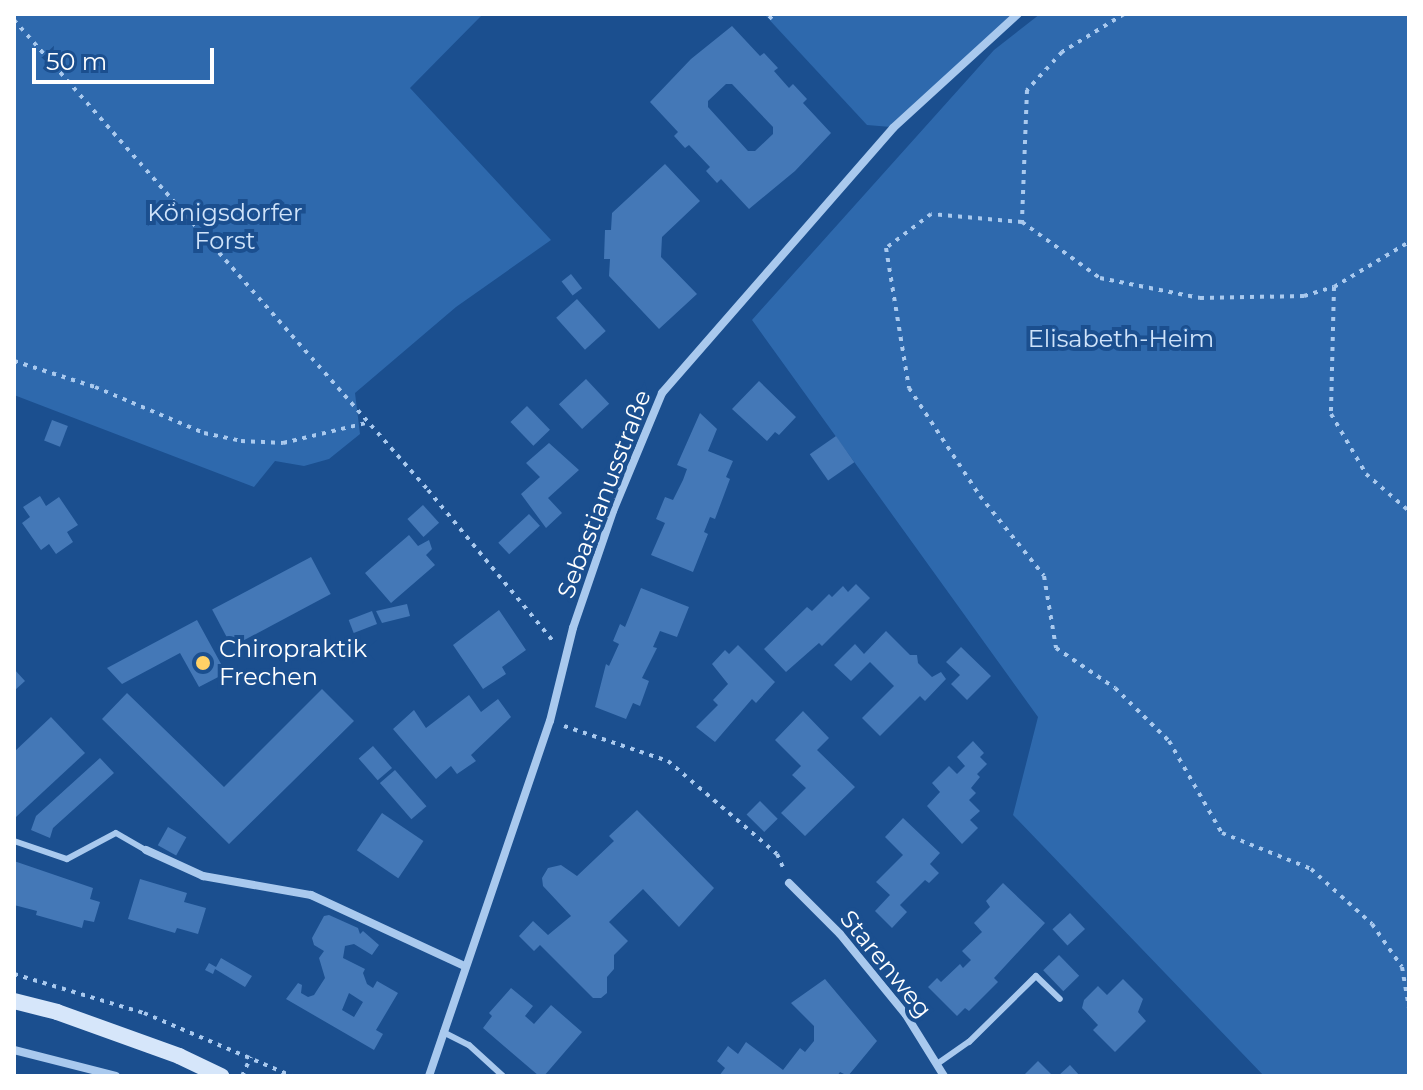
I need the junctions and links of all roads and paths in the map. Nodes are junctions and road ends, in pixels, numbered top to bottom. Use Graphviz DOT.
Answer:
graph roads {
  1 [pos="774,14"];
  2 [pos="1018,14"];
  3 [pos="1124,14"];
  4 [pos="769,19"];
  5 [pos="14,20"];
  6 [pos="1022,222"];
  7 [pos="1409,242"];
  8 [pos="1334,287"];
  9 [pos="14,361"];
  10 [pos="366,423"];
  11 [pos="1409,511"];
  12 [pos="565,659"];
  13 [pos="550,721"];
  14 [pos="14,841"];
  15 [pos="146,850"];
  16 [pos="789,883"];
  17 [pos="465,966"];
  18 [pos="14,974"];
  19 [pos="1060,999"];
  20 [pos="14,1001"];
  21 [pos="1409,1008"];
  22 [pos="443,1032"];
  23 [pos="14,1050"];
  24 [pos="251,1057"];
  25 [pos="937,1064"];
  26 [pos="116,1076"];
  27 [pos="221,1076"];
  28 [pos="242,1076"];
  29 [pos="292,1076"];
  30 [pos="429,1076"];
  31 [pos="503,1076"];
  32 [pos="944,1076"];
  1 -- 4 [label="path"];
  2 -- 12 [label="street, Sebastianusstraße"];
  3 -- 6 [label="path"];
  5 -- 10 [label="path"];
  6 -- 8 [label="path"];
  6 -- 21 [label="path"];
  7 -- 8 [label="path"];
  8 -- 11 [label="path"];
  9 -- 10 [label="path"];
  10 -- 12 [label="path"];
  12 -- 13 [label="street, Sebastianusstraße"];
  13 -- 16 [label="path"];
  13 -- 17 [label="street, Sebastianusstraße"];
  14 -- 15 [label="lane"];
  15 -- 17 [label="street"];
  16 -- 25 [label="street, Starenweg"];
  17 -- 22 [label="street, Sebastianusstraße"];
  18 -- 24 [label="path"];
  19 -- 25 [label="lane"];
  20 -- 27 [label="main road"];
  22 -- 30 [label="street, Sebastianusstraße"];
  22 -- 31 [label="lane"];
  23 -- 26 [label="street"];
  24 -- 28 [label="path"];
  24 -- 29 [label="path"];
  25 -- 32 [label="street, Starenweg"];
}
